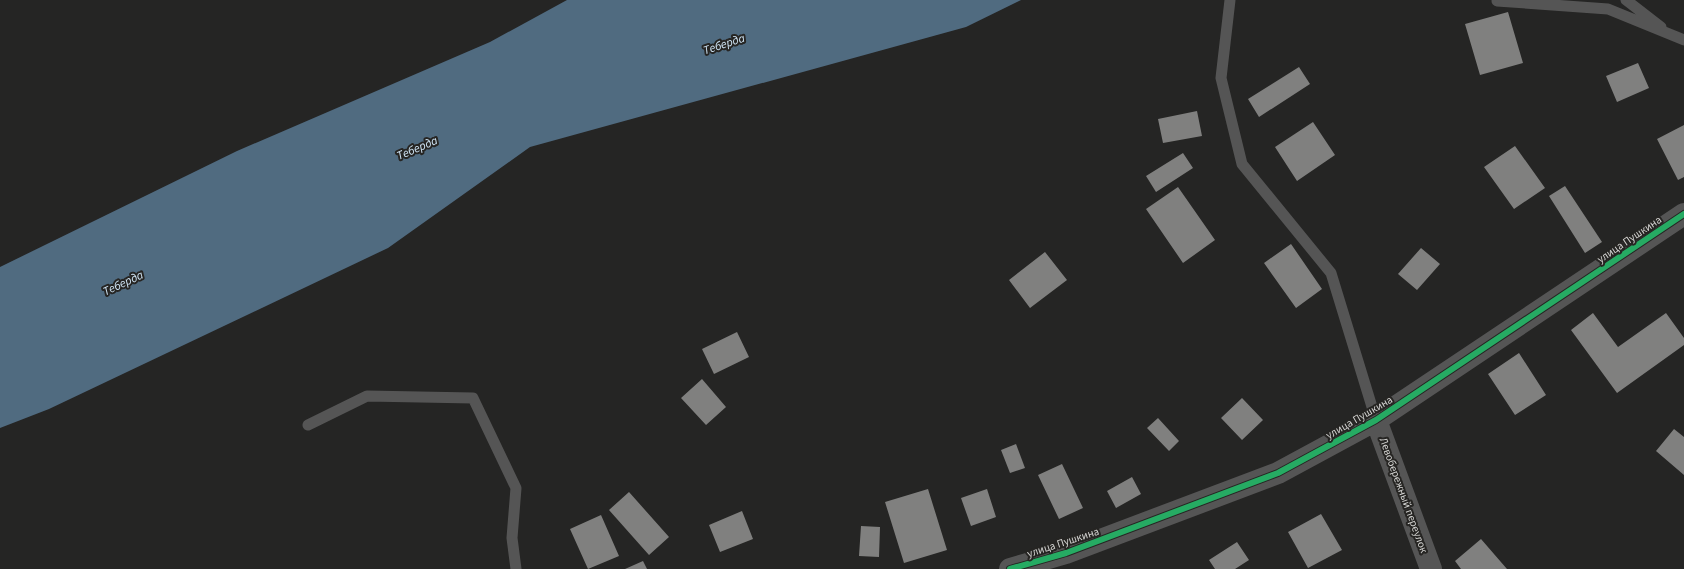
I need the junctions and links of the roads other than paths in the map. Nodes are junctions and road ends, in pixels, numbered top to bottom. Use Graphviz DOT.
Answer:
graph roads {
  1 [pos="1230,0"];
  2 [pos="1626,0"];
  3 [pos="1497,1"];
  4 [pos="1673,36"];
  5 [pos="1684,40"];
  6 [pos="1684,214"];
  7 [pos="1376,420"];
  8 [pos="308,425"];
  9 [pos="516,569"];
  10 [pos="1010,569"];
  11 [pos="1431,569"];
  1 -- 7 [label="lane"];
  2 -- 4 [label="lane"];
  3 -- 4 [label="lane"];
  4 -- 5 [label="lane"];
  6 -- 7 [label="street, улица Пушкина"];
  7 -- 10 [label="street, улица Пушкина"];
  7 -- 11 [label="street, Левобережный переулок"];
  8 -- 9 [label="lane"];
}
